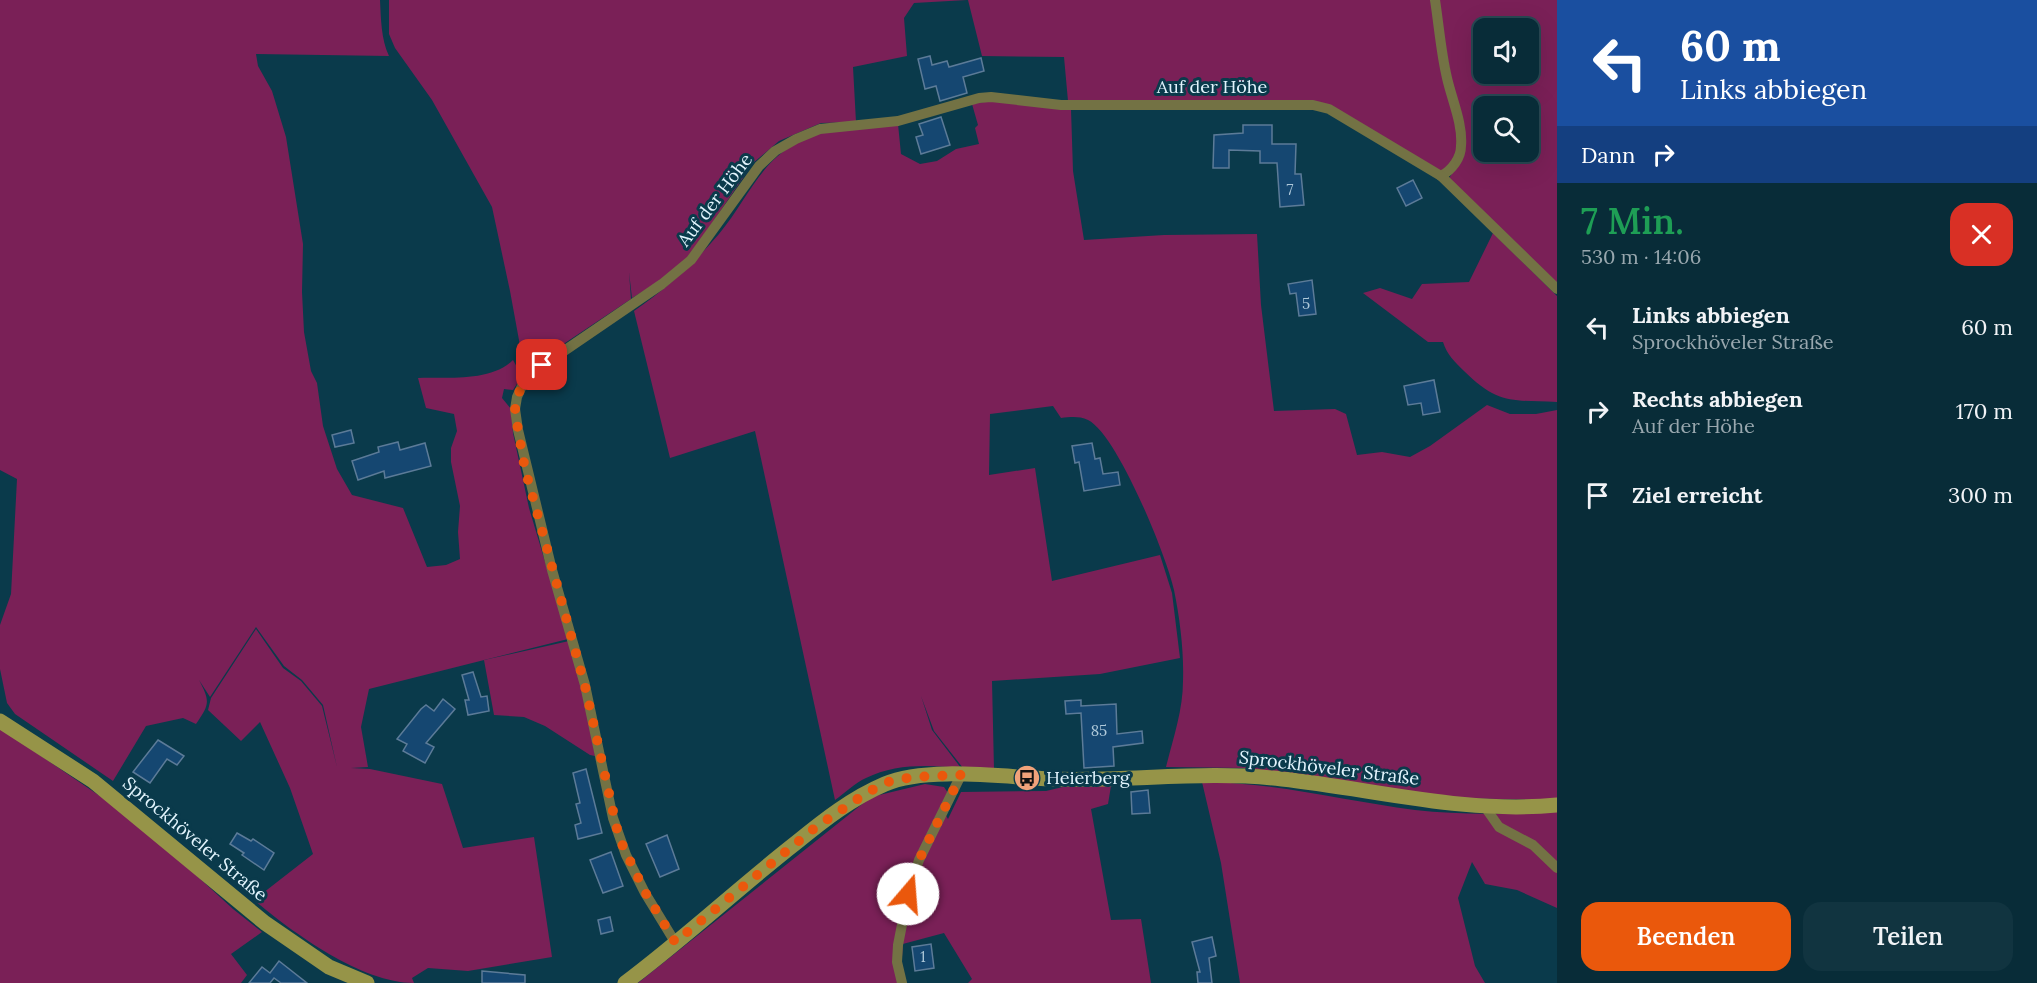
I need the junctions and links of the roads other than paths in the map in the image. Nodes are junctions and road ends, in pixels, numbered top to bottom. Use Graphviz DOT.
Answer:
graph roads {
  1 [pos="1435,0"];
  2 [pos="1441,176"];
  3 [pos="1557,289"];
  4 [pos="0,721"];
  5 [pos="961,775"];
  6 [pos="1557,805"];
  7 [pos="1485,807"];
  8 [pos="1557,868"];
  9 [pos="675,942"];
  10 [pos="367,983"];
  11 [pos="625,983"];
  12 [pos="903,983"];
  1 -- 2 [label="street"];
  2 -- 3 [label="street, Auf der Höhe"];
  2 -- 9 [label="street, Auf der Höhe"];
  4 -- 10 [label="street, Sprockhöveler Straße"];
  5 -- 7 [label="street, Sprockhöveler Straße"];
  5 -- 9 [label="street, Sprockhöveler Straße"];
  5 -- 12 [label="street"];
  6 -- 7 [label="street, Sprockhöveler Straße"];
  7 -- 8 [label="street"];
  9 -- 11 [label="street, Sprockhöveler Straße"];
}
